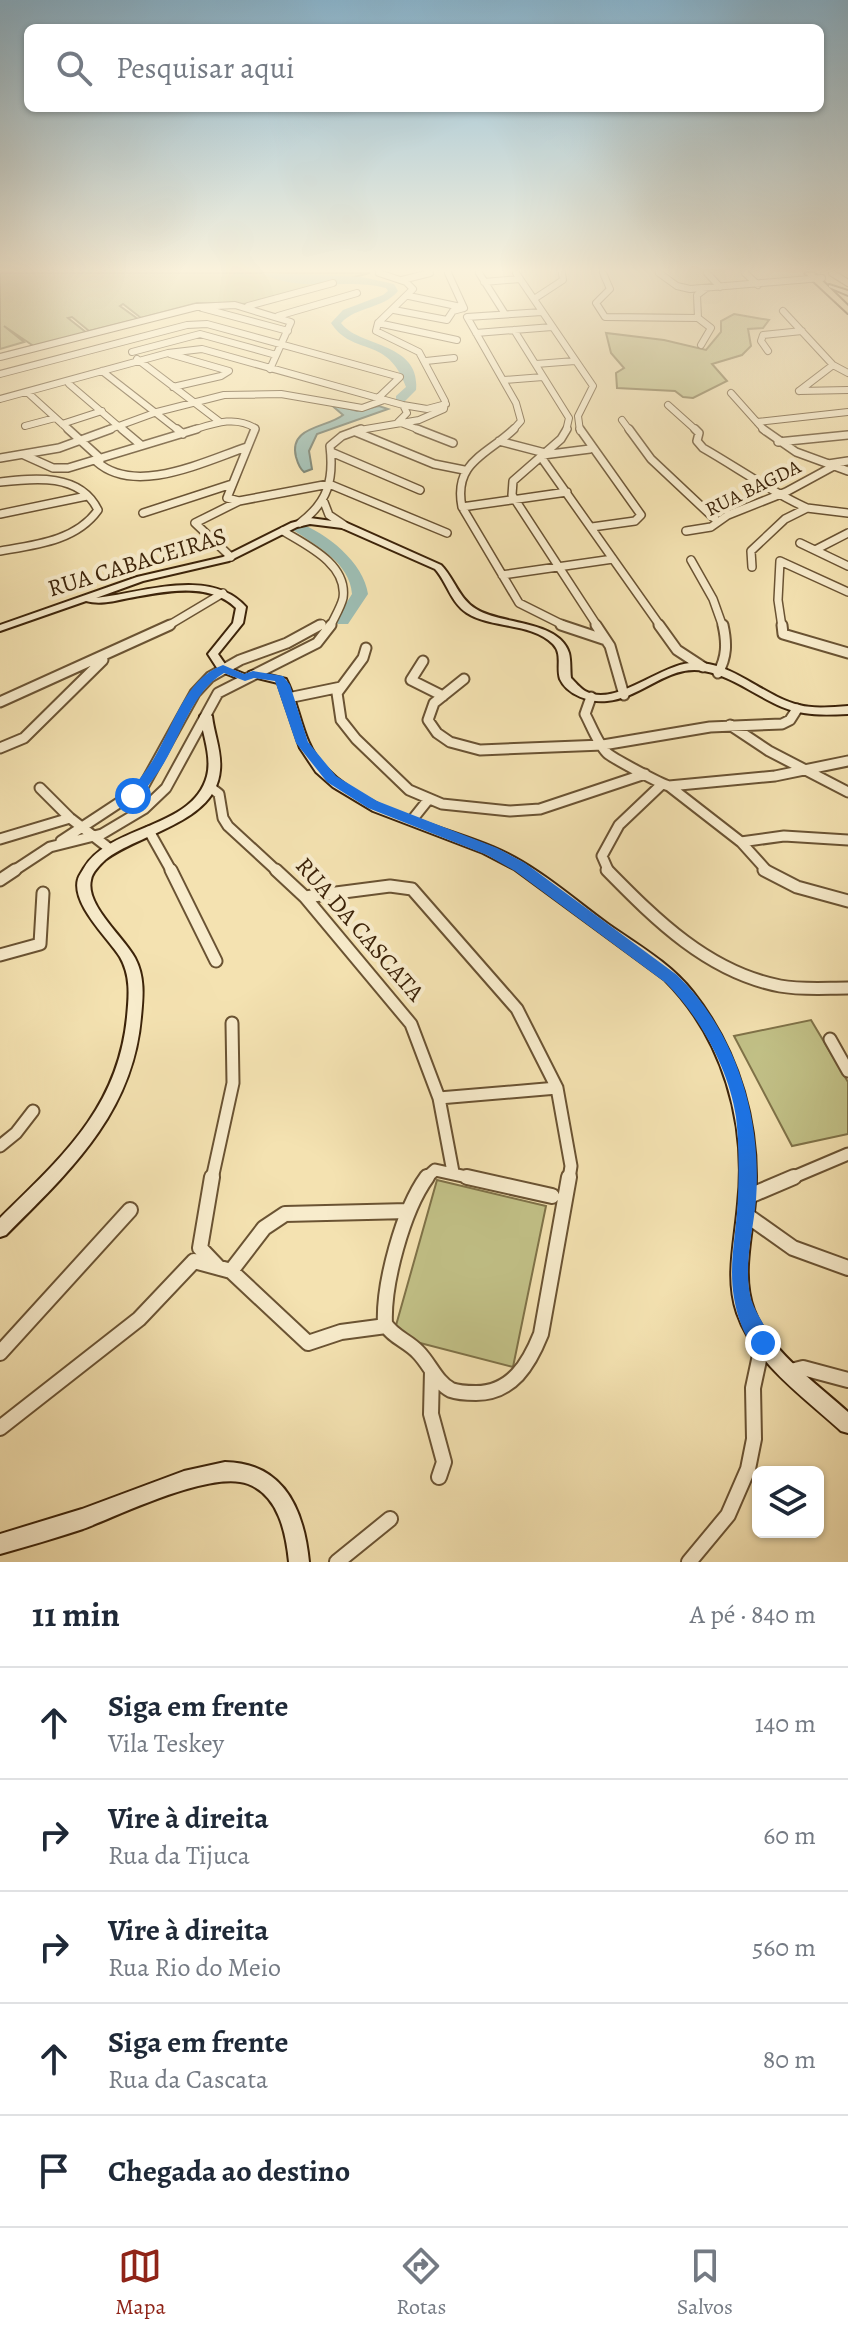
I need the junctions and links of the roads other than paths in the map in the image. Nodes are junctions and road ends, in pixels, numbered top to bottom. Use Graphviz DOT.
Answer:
graph roads {
  1 [pos="44,346"];
  2 [pos="105,346"];
  3 [pos="133,346"];
  4 [pos="155,346"];
  5 [pos="243,346"];
  6 [pos="281,346"];
  7 [pos="296,346"];
  8 [pos="407,346"];
  9 [pos="484,346"];
  10 [pos="524,346"];
  11 [pos="565,346"];
  12 [pos="764,346"];
  13 [pos="816,346"];
  14 [pos="768,351"];
  15 [pos="132,352"];
  16 [pos="168,353"];
  17 [pos="276,355"];
  18 [pos="0,357"];
  19 [pos="454,358"];
  20 [pos="139,361"];
  21 [pos="426,361"];
  22 [pos="575,361"];
  23 [pos="536,364"];
  24 [pos="833,365"];
  25 [pos="270,369"];
  26 [pos="102,371"];
  27 [pos="848,373"];
  28 [pos="0,374"];
  29 [pos="221,376"];
  30 [pos="543,377"];
  31 [pos="504,380"];
  32 [pos="69,384"];
  33 [pos="173,387"];
  34 [pos="848,390"];
  35 [pos="27,392"];
  36 [pos="240,393"];
  37 [pos="731,393"];
  38 [pos="0,399"];
  39 [pos="381,399"];
  40 [pos="194,402"];
  41 [pos="446,404"];
  42 [pos="403,405"];
  43 [pos="668,405"];
  44 [pos="102,411"];
  45 [pos="157,412"];
  46 [pos="848,412"];
  47 [pos="55,418"];
  48 [pos="622,420"];
  49 [pos="220,422"];
  50 [pos="398,422"];
  51 [pos="757,422"];
  52 [pos="62,424"];
  53 [pos="25,426"];
  54 [pos="119,426"];
  55 [pos="356,432"];
  56 [pos="183,434"];
  57 [pos="848,435"];
  58 [pos="499,441"];
  59 [pos="81,442"];
  60 [pos="778,442"];
  61 [pos="453,443"];
  62 [pos="141,445"];
  63 [pos="247,447"];
  64 [pos="590,449"];
  65 [pos="331,452"];
  66 [pos="22,453"];
  67 [pos="543,455"];
  68 [pos="0,458"];
  69 [pos="101,459"];
  70 [pos="848,461"];
  71 [pos="823,465"];
  72 [pos="832,467"];
  73 [pos="464,470"];
  74 [pos="848,471"];
  75 [pos="0,482"];
  76 [pos="232,484"];
  77 [pos="329,484"];
  78 [pos="420,490"];
  79 [pos="567,492"];
  80 [pos="778,495"];
  81 [pos="87,496"];
  82 [pos="514,499"];
  83 [pos="239,501"];
  84 [pos="324,502"];
  85 [pos="462,507"];
  86 [pos="807,508"];
  87 [pos="143,513"];
  88 [pos="848,513"];
  89 [pos="0,514"];
  90 [pos="717,521"];
  91 [pos="300,523"];
  92 [pos="344,525"];
  93 [pos="592,527"];
  94 [pos="283,531"];
  95 [pos="686,531"];
  96 [pos="447,533"];
  97 [pos="848,533"];
  98 [pos="800,543"];
  99 [pos="815,550"];
  100 [pos="0,551"];
  101 [pos="231,557"];
  102 [pos="613,559"];
  103 [pos="691,560"];
  104 [pos="847,564"];
  105 [pos="558,566"];
  106 [pos="752,567"];
  107 [pos="502,575"];
  108 [pos="848,592"];
  109 [pos="223,593"];
  110 [pos="88,599"];
  111 [pos="322,624"];
  112 [pos="0,628"];
  113 [pos="606,640"];
  114 [pos="366,648"];
  115 [pos="848,653"];
  116 [pos="105,658"];
  117 [pos="423,661"];
  118 [pos="703,667"];
  119 [pos="223,669"];
  120 [pos="718,673"];
  121 [pos="249,676"];
  122 [pos="464,679"];
  123 [pos="341,687"];
  124 [pos="624,695"];
  125 [pos="443,696"];
  126 [pos="591,697"];
  127 [pos="288,698"];
  128 [pos="0,702"];
  129 [pos="797,709"];
  130 [pos="848,710"];
  131 [pos="206,716"];
  132 [pos="730,725"];
  133 [pos="603,745"];
  134 [pos="0,748"];
  135 [pos="848,761"];
  136 [pos="805,770"];
  137 [pos="645,774"];
  138 [pos="664,786"];
  139 [pos="210,787"];
  140 [pos="40,788"];
  141 [pos="848,792"];
  142 [pos="428,800"];
  143 [pos="70,818"];
  144 [pos="412,820"];
  145 [pos="83,828"];
  146 [pos="149,831"];
  147 [pos="94,837"];
  148 [pos="0,839"];
  149 [pos="848,840"];
  150 [pos="741,842"];
  151 [pos="50,847"];
  152 [pos="110,849"];
  153 [pos="0,880"];
  154 [pos="43,893"];
  155 [pos="305,897"];
  156 [pos="848,901"];
  157 [pos="0,955"];
  158 [pos="216,961"];
  159 [pos="848,988"];
  160 [pos="232,1023"];
  161 [pos="830,1039"];
  162 [pos="848,1071"];
  163 [pos="557,1088"];
  164 [pos="439,1098"];
  165 [pos="33,1111"];
  166 [pos="0,1146"];
  167 [pos="848,1154"];
  168 [pos="453,1172"];
  169 [pos="552,1196"];
  170 [pos="746,1206"];
  171 [pos="130,1210"];
  172 [pos="408,1211"];
  173 [pos="0,1229"];
  174 [pos="848,1268"];
  175 [pos="226,1270"];
  176 [pos="386,1326"];
  177 [pos="763,1343"];
  178 [pos="0,1353"];
  179 [pos="432,1371"];
  180 [pos="791,1371"];
  181 [pos="848,1380"];
  182 [pos="848,1424"];
  183 [pos="0,1428"];
  184 [pos="439,1477"];
  185 [pos="390,1519"];
  186 [pos="0,1544"];
  187 [pos="299,1562"];
  188 [pos="337,1562"];
  189 [pos="689,1562"];
  1 -- 18 [label="street"];
  2 -- 28 [label="street"];
  3 -- 15 [label="street"];
  4 -- 15 [label="street"];
  5 -- 17 [label="street"];
  6 -- 17 [label="street"];
  7 -- 39 [label="street"];
  8 -- 21 [label="street"];
  9 -- 31 [label="street"];
  10 -- 23 [label="street"];
  11 -- 22 [label="street"];
  12 -- 14 [label="street"];
  13 -- 24 [label="street"];
  15 -- 20 [label="street"];
  16 -- 20 [label="street"];
  16 -- 25 [label="street"];
  16 -- 29 [label="street"];
  17 -- 25 [label="street"];
  19 -- 21 [label="street"];
  20 -- 26 [label="street"];
  20 -- 33 [label="street"];
  21 -- 41 [label="street"];
  22 -- 23 [label="street"];
  22 -- 64 [label="street"];
  23 -- 30 [label="street"];
  24 -- 27 [label="street"];
  24 -- 34 [label="street"];
  25 -- 39 [label="street"];
  26 -- 35 [label="street"];
  26 -- 45 [label="street"];
  29 -- 33 [label="street"];
  29 -- 36 [label="street"];
  30 -- 31 [label="street"];
  30 -- 67 [label="street"];
  31 -- 58 [label="street"];
  32 -- 44 [label="street"];
  33 -- 40 [label="street"];
  35 -- 38 [label="street"];
  35 -- 47 [label="street"];
  36 -- 39 [label="street"];
  36 -- 40 [label="street"];
  37 -- 51 [label="street"];
  39 -- 42 [label="street"];
  40 -- 45 [label="street"];
  40 -- 49 [label="street"];
  41 -- 42 [label="street"];
  41 -- 50 [label="street"];
  42 -- 50 [label="street"];
  43 -- 80 [label="street"];
  44 -- 52 [label="street"];
  44 -- 54 [label="street"];
  45 -- 54 [label="street"];
  45 -- 56 [label="street"];
  46 -- 51 [label="street"];
  47 -- 52 [label="street"];
  47 -- 53 [label="street"];
  48 -- 90 [label="street"];
  49 -- 56 [label="street"];
  49 -- 63 [label="street"];
  50 -- 55 [label="street"];
  50 -- 61 [label="street"];
  51 -- 60 [label="street"];
  52 -- 59 [label="street"];
  54 -- 59 [label="street"];
  54 -- 62 [label="street"];
  55 -- 65 [label="street"];
  55 -- 73 [label="street"];
  56 -- 62 [label="street"];
  57 -- 60 [label="street"];
  58 -- 67 [label="street"];
  58 -- 73 [label="street"];
  59 -- 66 [label="street"];
  59 -- 69 [label="street"];
  60 -- 71 [label="street"];
  62 -- 69 [label="street"];
  63 -- 69 [label="street"];
  63 -- 76 [label="street"];
  64 -- 67 [label="street"];
  64 -- 93 [label="street"];
  65 -- 77 [label="street"];
  65 -- 78 [label="street"];
  66 -- 68 [label="street"];
  66 -- 69 [label="street"];
  67 -- 79 [label="street"];
  67 -- 82 [label="street"];
  70 -- 71 [label="street"];
  71 -- 72 [label="street"];
  72 -- 74 [label="street"];
  72 -- 80 [label="street, RUA BAGDA"];
  73 -- 85 [label="street"];
  75 -- 81 [label="street"];
  76 -- 83 [label="street"];
  76 -- 87 [label="street"];
  77 -- 83 [label="street"];
  77 -- 84 [label="street"];
  77 -- 96 [label="street"];
  79 -- 82 [label="street"];
  79 -- 93 [label="street"];
  80 -- 86 [label="street"];
  80 -- 90 [label="street, RUA BAGDA"];
  81 -- 89 [label="street"];
  81 -- 100 [label="street"];
  82 -- 85 [label="street"];
  82 -- 105 [label="street"];
  83 -- 101 [label="street"];
  84 -- 91 [label="street"];
  84 -- 92 [label="street"];
  85 -- 107 [label="street"];
  86 -- 88 [label="street"];
  86 -- 106 [label="street"];
  90 -- 95 [label="street, RUA BAGDA"];
  91 -- 92 [label="main road, RUA CABACEIRAS"];
  91 -- 94 [label="main road, RUA CABACEIRAS"];
  92 -- 126 [label="main road, RUA CABACEIRAS"];
  93 -- 102 [label="street"];
  94 -- 101 [label="main road, RUA CABACEIRAS"];
  94 -- 121 [label="street"];
  97 -- 99 [label="street"];
  98 -- 99 [label="street"];
  99 -- 104 [label="street"];
  101 -- 110 [label="main road, RUA CABACEIRAS"];
  102 -- 105 [label="street"];
  102 -- 118 [label="street"];
  103 -- 120 [label="street"];
  105 -- 107 [label="street"];
  105 -- 113 [label="street"];
  107 -- 113 [label="street"];
  108 -- 115 [label="street"];
  109 -- 110 [label="main road"];
  109 -- 116 [label="street"];
  109 -- 119 [label="main road"];
  110 -- 112 [label="main road, RUA CABACEIRAS"];
  111 -- 119 [label="street"];
  113 -- 124 [label="street"];
  114 -- 123 [label="street"];
  116 -- 128 [label="street"];
  116 -- 134 [label="street"];
  117 -- 125 [label="street"];
  118 -- 120 [label="main road"];
  118 -- 124 [label="main road"];
  119 -- 121 [label="main road"];
  119 -- 145 [label="street"];
  120 -- 129 [label="main road"];
  121 -- 127 [label="main road"];
  121 -- 131 [label="street"];
  122 -- 125 [label="street"];
  123 -- 127 [label="street"];
  123 -- 142 [label="street"];
  124 -- 126 [label="main road"];
  125 -- 133 [label="street"];
  126 -- 133 [label="street"];
  127 -- 144 [label="main road"];
  129 -- 130 [label="main road"];
  129 -- 132 [label="street"];
  131 -- 139 [label="main road"];
  131 -- 147 [label="street"];
  132 -- 133 [label="street"];
  132 -- 136 [label="street"];
  133 -- 137 [label="street"];
  135 -- 136 [label="street"];
  136 -- 138 [label="street"];
  136 -- 141 [label="street"];
  137 -- 138 [label="street"];
  137 -- 142 [label="street"];
  138 -- 150 [label="street"];
  138 -- 159 [label="street"];
  139 -- 146 [label="main road"];
  139 -- 155 [label="street, RUA DA CASCATA"];
  140 -- 143 [label="street"];
  142 -- 144 [label="street"];
  143 -- 145 [label="street"];
  143 -- 148 [label="street"];
  144 -- 170 [label="main road"];
  145 -- 147 [label="street"];
  145 -- 151 [label="street"];
  146 -- 152 [label="main road"];
  146 -- 158 [label="street"];
  147 -- 151 [label="street"];
  147 -- 152 [label="street"];
  149 -- 150 [label="street"];
  150 -- 156 [label="street"];
  151 -- 153 [label="street"];
  152 -- 173 [label="main road"];
  154 -- 157 [label="street"];
  155 -- 163 [label="street"];
  155 -- 164 [label="street, RUA DA CASCATA"];
  160 -- 175 [label="street"];
  161 -- 162 [label="street"];
  163 -- 164 [label="street"];
  163 -- 179 [label="street"];
  164 -- 168 [label="street, RUA DA CASCATA"];
  165 -- 166 [label="street"];
  167 -- 170 [label="street"];
  168 -- 169 [label="street"];
  168 -- 172 [label="street"];
  170 -- 174 [label="street"];
  170 -- 177 [label="main road"];
  171 -- 178 [label="street"];
  172 -- 175 [label="street"];
  172 -- 176 [label="street"];
  175 -- 176 [label="street"];
  175 -- 183 [label="street"];
  176 -- 179 [label="street"];
  177 -- 180 [label="main road"];
  177 -- 189 [label="street"];
  179 -- 184 [label="street"];
  180 -- 181 [label="street"];
  180 -- 182 [label="main road"];
  185 -- 188 [label="street"];
  186 -- 187 [label="main road"];
}
